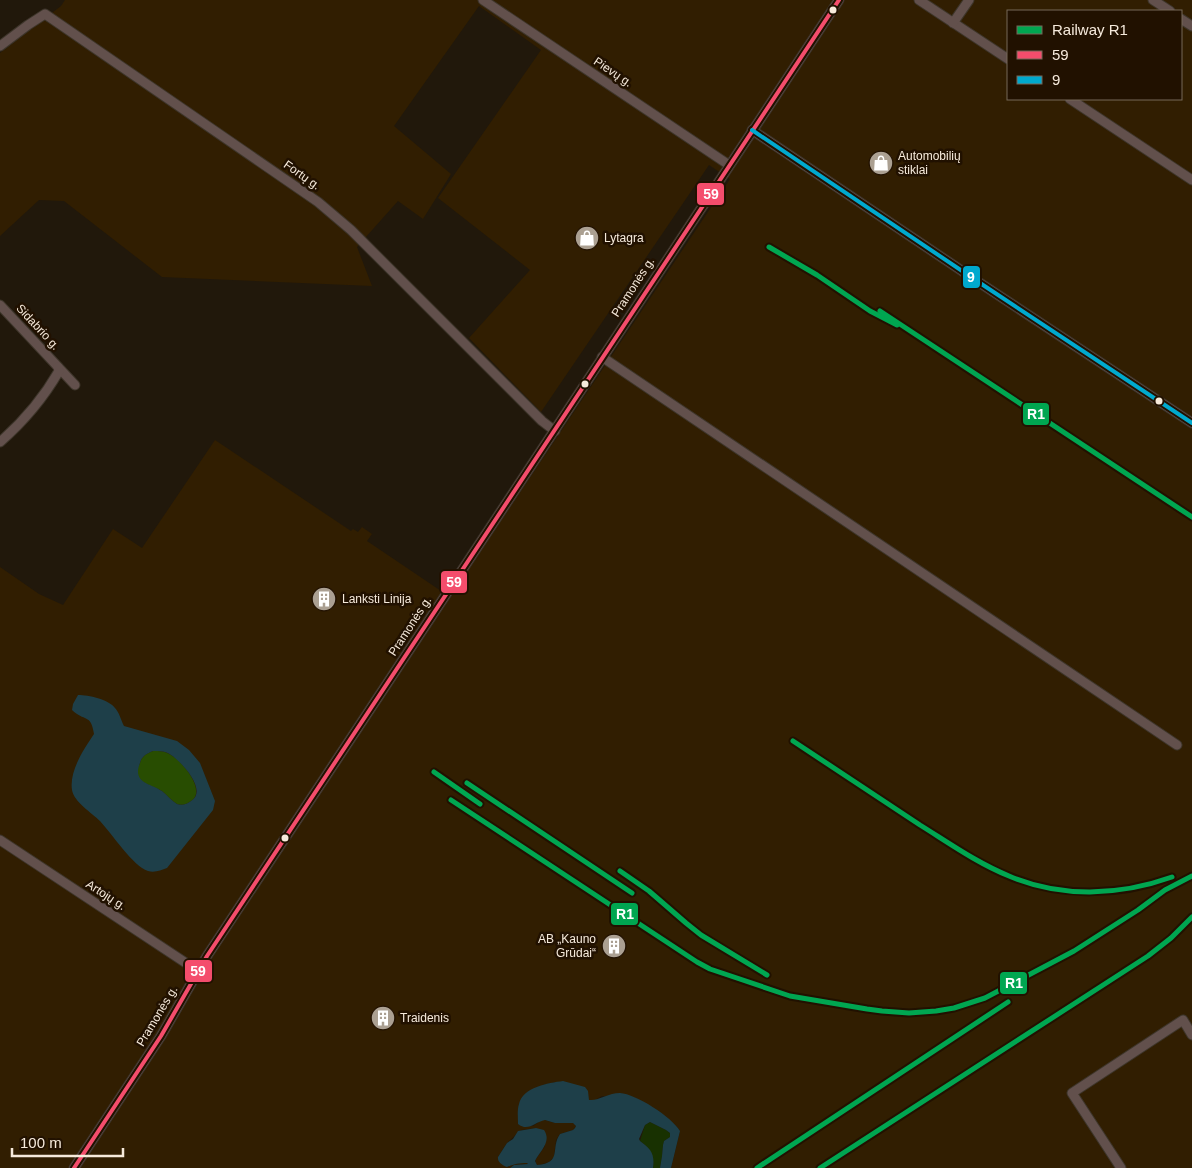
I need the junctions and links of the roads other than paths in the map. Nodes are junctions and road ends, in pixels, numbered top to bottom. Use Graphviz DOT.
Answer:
graph roads {
  1 [pos="483,0"];
  2 [pos="838,0"];
  3 [pos="918,0"];
  4 [pos="970,0"];
  5 [pos="1153,0"];
  6 [pos="1168,10"];
  7 [pos="953,23"];
  8 [pos="0,46"];
  9 [pos="1007,58"];
  10 [pos="1072,100"];
  11 [pos="752,130"];
  12 [pos="729,165"];
  13 [pos="1192,180"];
  14 [pos="0,305"];
  15 [pos="602,357"];
  16 [pos="58,367"];
  17 [pos="75,385"];
  18 [pos="1192,423"];
  19 [pos="555,431"];
  20 [pos="0,442"];
  21 [pos="1177,745"];
  22 [pos="0,840"];
  23 [pos="198,971"];
  24 [pos="1192,1035"];
  25 [pos="74,1168"];
  26 [pos="1121,1168"];
  1 -- 12 [label="street, Pievų g."];
  2 -- 11 [label="street, Pramonės g."];
  3 -- 7 [label="street"];
  4 -- 7 [label="street"];
  5 -- 6 [label="street"];
  7 -- 9 [label="street"];
  8 -- 19 [label="street, Fortų g."];
  10 -- 13 [label="street"];
  11 -- 12 [label="street, Pramonės g."];
  11 -- 18 [label="street"];
  12 -- 15 [label="street, Pramonės g."];
  14 -- 16 [label="street, Sidabrio g."];
  15 -- 19 [label="street, Pramonės g."];
  15 -- 21 [label="street"];
  16 -- 17 [label="street, Sidabrio g."];
  16 -- 20 [label="street, Sidabrio g."];
  19 -- 23 [label="street, Pramonės g."];
  22 -- 23 [label="street, Artojų g."];
  23 -- 25 [label="street, Pramonės g."];
  24 -- 26 [label="street"];
}
